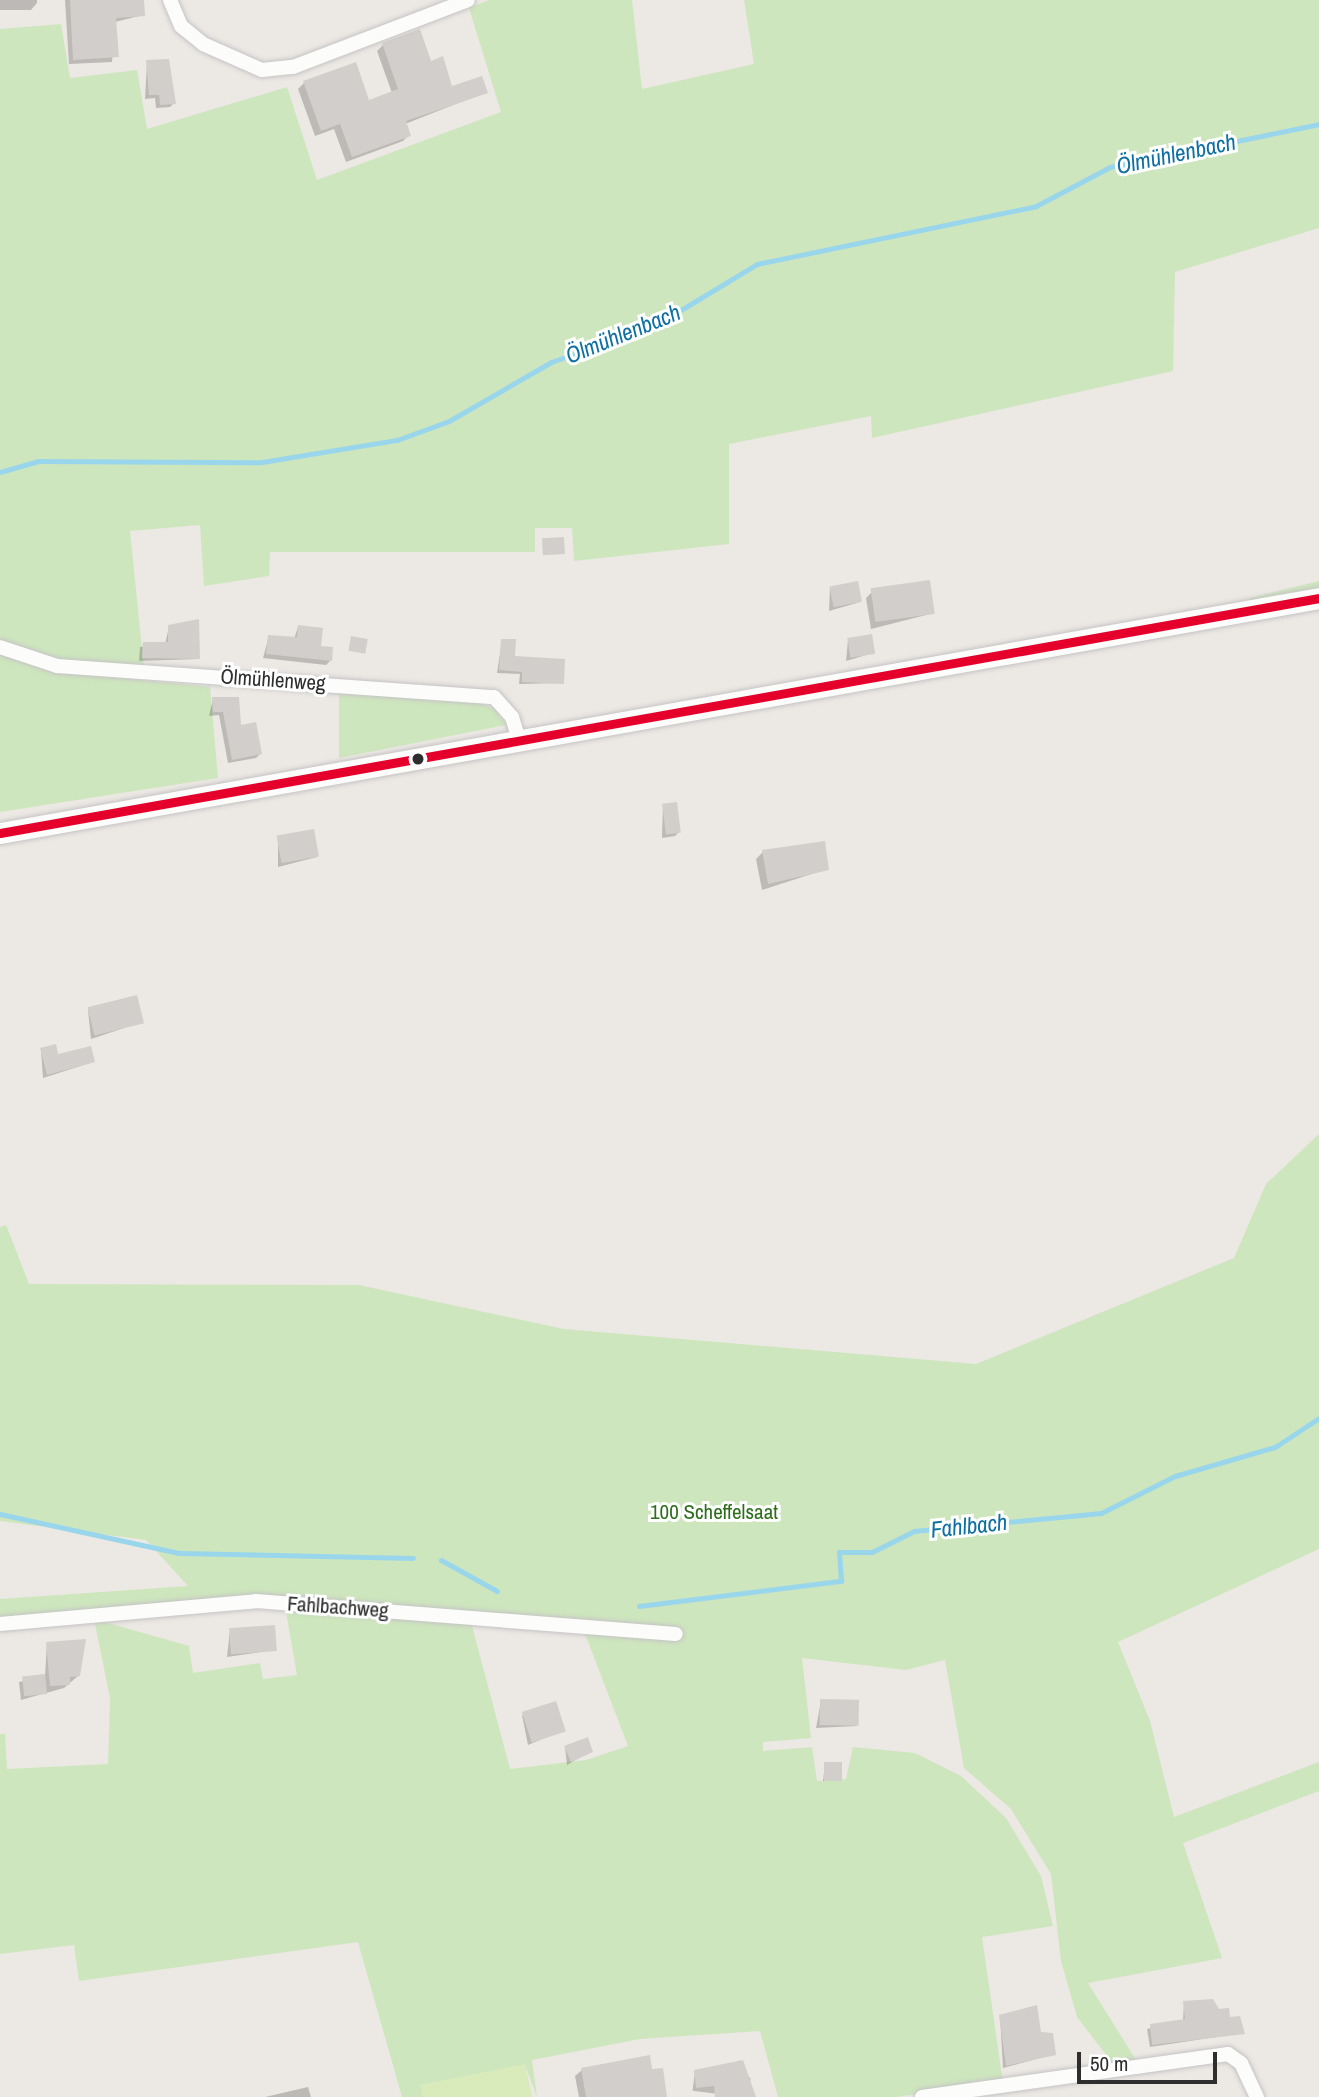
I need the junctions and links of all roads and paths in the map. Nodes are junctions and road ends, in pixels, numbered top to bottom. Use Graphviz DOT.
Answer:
graph roads {
  1 [pos="170,0"];
  2 [pos="468,0"];
  3 [pos="1319,598"];
  4 [pos="0,647"];
  5 [pos="520,743"];
  6 [pos="0,833"];
  7 [pos="0,1624"];
  8 [pos="676,1634"];
  9 [pos="922,2097"];
  10 [pos="1257,2097"];
  1 -- 2 [label="street"];
  3 -- 5 [label="street"];
  4 -- 5 [label="street, Ölmühlenweg"];
  5 -- 6 [label="street"];
  7 -- 8 [label="street, Fahlbachweg"];
  9 -- 10 [label="street"];
}
